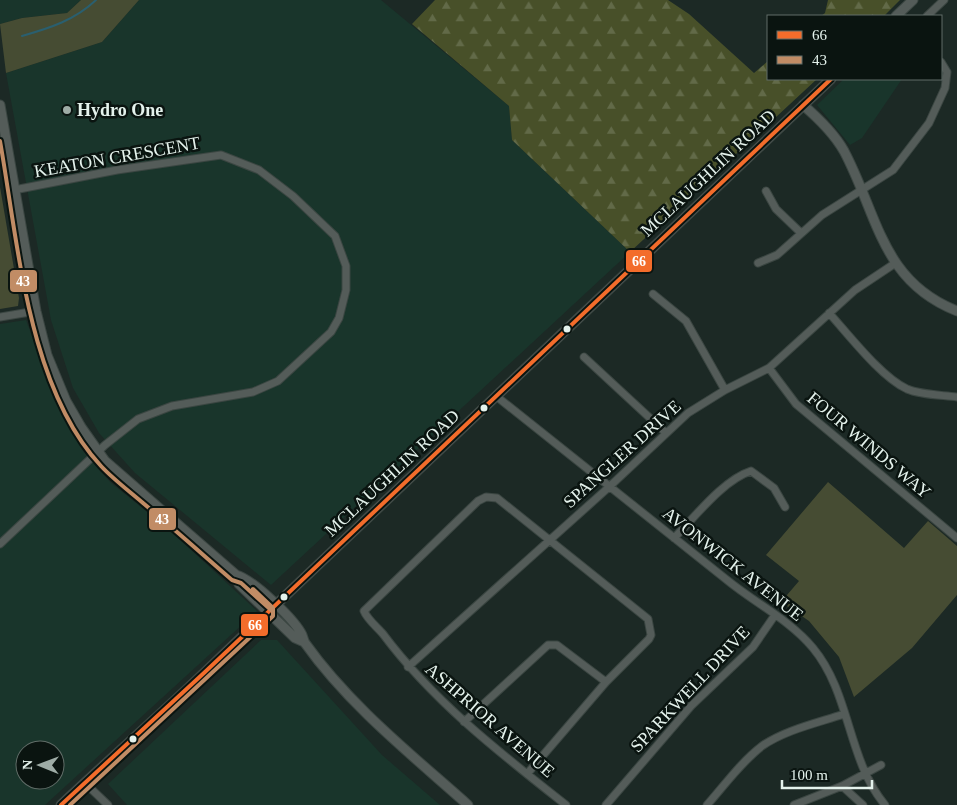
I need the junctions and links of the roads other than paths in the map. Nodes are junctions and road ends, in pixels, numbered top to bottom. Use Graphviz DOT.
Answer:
graph roads {
  1 [pos="913,0"];
  2 [pos="944,0"];
  3 [pos="897,15"];
  4 [pos="928,15"];
  5 [pos="942,64"];
  6 [pos="829,80"];
  7 [pos="0,105"];
  8 [pos="803,105"];
  9 [pos="861,189"];
  10 [pos="14,190"];
  11 [pos="766,191"];
  12 [pos="800,232"];
  13 [pos="758,263"];
  14 [pos="894,264"];
  15 [pos="653,294"];
  16 [pos="36,311"];
  17 [pos="957,311"];
  18 [pos="829,313"];
  19 [pos="0,317"];
  20 [pos="584,356"];
  21 [pos="769,368"];
  22 [pos="725,390"];
  23 [pos="496,396"];
  24 [pos="957,397"];
  25 [pos="665,432"];
  26 [pos="97,452"];
  27 [pos="609,487"];
  28 [pos="784,507"];
  29 [pos="674,538"];
  30 [pos="957,538"];
  31 [pos="549,539"];
  32 [pos="0,544"];
  33 [pos="272,608"];
  34 [pos="775,615"];
  35 [pos="408,667"];
  36 [pos="606,682"];
  37 [pos="844,714"];
  38 [pos="464,722"];
  39 [pos="881,765"];
  40 [pos="526,774"];
  41 [pos="865,774"];
  42 [pos="85,783"];
  43 [pos="842,786"];
  44 [pos="62,805"];
  45 [pos="108,805"];
  46 [pos="468,805"];
  47 [pos="566,805"];
  48 [pos="606,805"];
  49 [pos="707,805"];
  50 [pos="794,805"];
  51 [pos="863,805"];
  52 [pos="885,805"];
  1 -- 3 [label="street"];
  2 -- 4 [label="street"];
  5 -- 9 [label="street"];
  6 -- 8 [label="street, MCLAUGHLIN ROAD"];
  7 -- 10 [label="street"];
  8 -- 9 [label="street"];
  8 -- 23 [label="street, MCLAUGHLIN ROAD"];
  9 -- 12 [label="street"];
  9 -- 14 [label="street"];
  10 -- 16 [label="street"];
  10 -- 26 [label="street, KEATON CRESCENT"];
  11 -- 12 [label="street"];
  12 -- 13 [label="street"];
  14 -- 17 [label="street"];
  14 -- 18 [label="street, SPANGLER DRIVE"];
  15 -- 22 [label="street"];
  16 -- 19 [label="street"];
  16 -- 26 [label="street"];
  18 -- 21 [label="street, SPANGLER DRIVE"];
  18 -- 24 [label="street"];
  20 -- 25 [label="street"];
  21 -- 22 [label="street, SPANGLER DRIVE"];
  21 -- 30 [label="street, FOUR WINDS WAY"];
  22 -- 25 [label="street, SPANGLER DRIVE"];
  23 -- 27 [label="street, AVONWICK AVENUE"];
  23 -- 33 [label="street, MCLAUGHLIN ROAD"];
  25 -- 27 [label="street, SPANGLER DRIVE"];
  26 -- 32 [label="street, KEATON CRESCENT"];
  26 -- 33 [label="street"];
  27 -- 29 [label="street, AVONWICK AVENUE"];
  27 -- 31 [label="street, SPANGLER DRIVE"];
  28 -- 29 [label="street"];
  29 -- 34 [label="street, AVONWICK AVENUE"];
  31 -- 35 [label="street, SPANGLER DRIVE"];
  31 -- 35 [label="street, ASHPRIOR AVENUE"];
  31 -- 36 [label="street"];
  33 -- 42 [label="street, MCLAUGHLIN ROAD"];
  33 -- 46 [label="street"];
  34 -- 37 [label="street, AVONWICK AVENUE"];
  34 -- 48 [label="street, SPARKWELL DRIVE"];
  35 -- 38 [label="street, ASHPRIOR AVENUE"];
  36 -- 38 [label="street"];
  36 -- 40 [label="street"];
  37 -- 41 [label="street, AVONWICK AVENUE"];
  37 -- 49 [label="street"];
  38 -- 40 [label="street, ASHPRIOR AVENUE"];
  39 -- 41 [label="street"];
  40 -- 47 [label="street, ASHPRIOR AVENUE"];
  41 -- 43 [label="street"];
  41 -- 52 [label="street, AVONWICK AVENUE"];
  42 -- 44 [label="street, MCLAUGHLIN ROAD"];
  42 -- 45 [label="street"];
  43 -- 50 [label="street"];
  43 -- 51 [label="street"];
}
